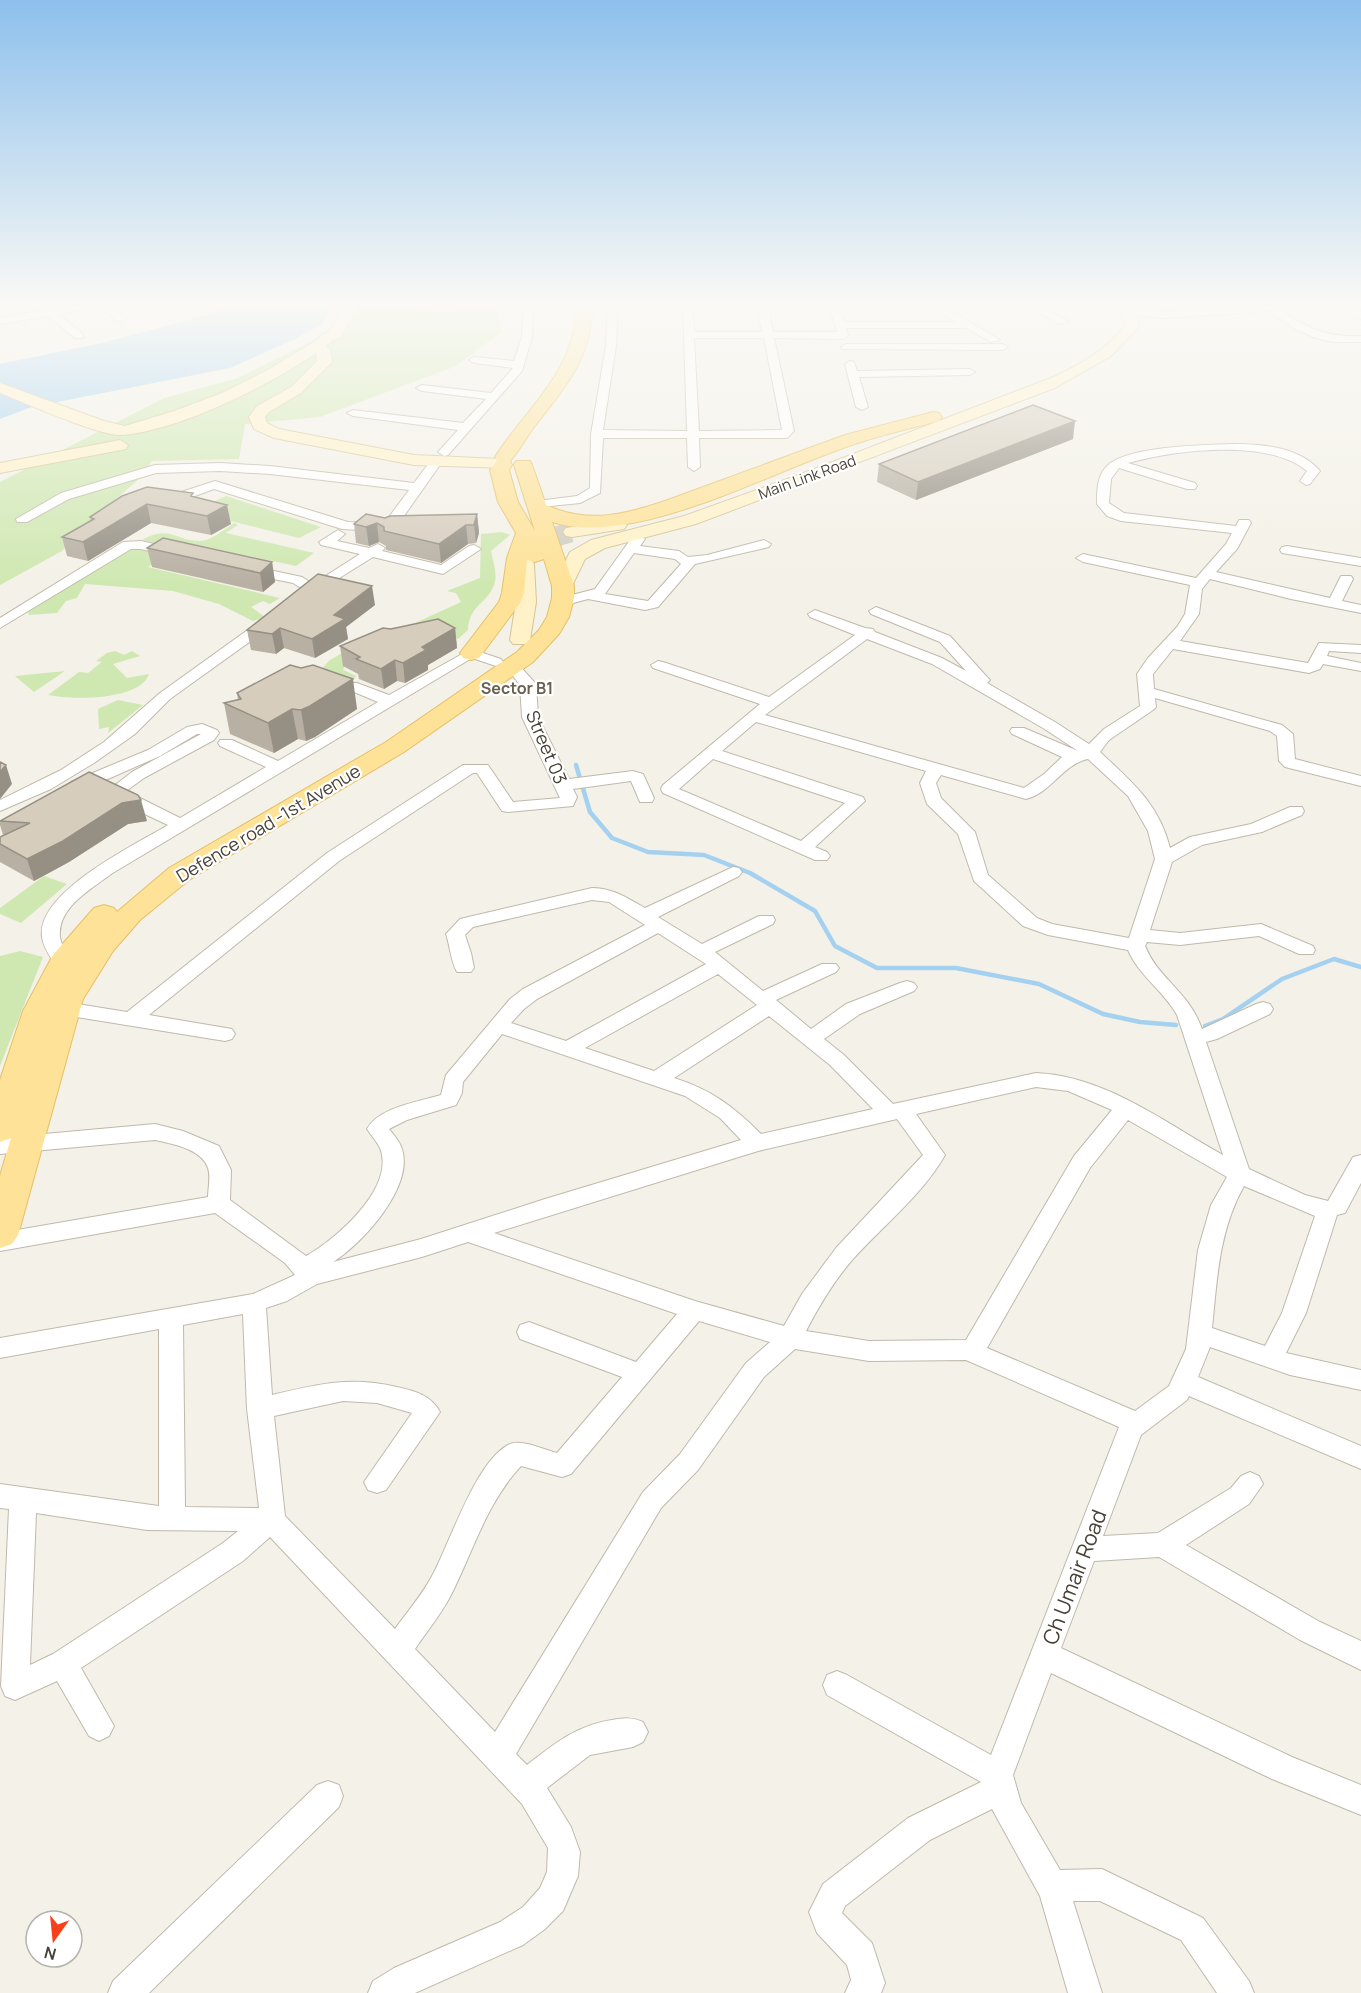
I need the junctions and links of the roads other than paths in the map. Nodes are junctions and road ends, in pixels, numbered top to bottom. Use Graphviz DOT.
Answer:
graph roads {
  1 [pos="6,398"];
  2 [pos="25,398"];
  3 [pos="220,398"];
  4 [pos="282,398"];
  5 [pos="294,398"];
  6 [pos="490,398"];
  7 [pos="546,398"];
  8 [pos="564,398"];
  9 [pos="603,398"];
  10 [pos="692,398"];
  11 [pos="781,398"];
  12 [pos="859,398"];
  13 [pos="980,398"];
  14 [pos="1016,398"];
  15 [pos="862,408"];
  16 [pos="353,413"];
  17 [pos="933,417"];
  18 [pos="465,427"];
  19 [pos="114,433"];
  20 [pos="597,434"];
  21 [pos="693,434"];
  22 [pos="440,457"];
  23 [pos="509,461"];
  24 [pos="1117,464"];
  25 [pos="0,466"];
  26 [pos="694,467"];
  27 [pos="1306,481"];
  28 [pos="1191,486"];
  29 [pos="416,487"];
  30 [pos="150,496"];
  31 [pos="536,506"];
  32 [pos="22,519"];
  33 [pos="572,532"];
  34 [pos="526,533"];
  35 [pos="338,534"];
  36 [pos="641,534"];
  37 [pos="764,544"];
  38 [pos="474,549"];
  39 [pos="632,549"];
  40 [pos="1287,550"];
  41 [pos="374,551"];
  42 [pos="185,555"];
  43 [pos="1083,558"];
  44 [pos="687,561"];
  45 [pos="1361,562"];
  46 [pos="525,564"];
  47 [pos="241,568"];
  48 [pos="1203,579"];
  49 [pos="1346,579"];
  50 [pos="313,590"];
  51 [pos="562,594"];
  52 [pos="592,596"];
  53 [pos="295,603"];
  54 [pos="1334,604"];
  55 [pos="1361,609"];
  56 [pos="876,611"];
  57 [pos="815,614"];
  58 [pos="277,616"];
  59 [pos="0,624"];
  60 [pos="868,632"];
  61 [pos="520,640"];
  62 [pos="1171,644"];
  63 [pos="1361,649"];
  64 [pos="471,653"];
  65 [pos="1318,659"];
  66 [pos="504,664"];
  67 [pos="658,665"];
  68 [pos="1361,667"];
  69 [pos="352,686"];
  70 [pos="1149,692"];
  71 [pos="999,697"];
  72 [pos="390,701"];
  73 [pos="772,702"];
  74 [pos="753,716"];
  75 [pos="1018,731"];
  76 [pos="226,742"];
  77 [pos="711,753"];
  78 [pos="1083,755"];
  79 [pos="279,767"];
  80 [pos="936,768"];
  81 [pos="1361,781"];
  82 [pos="574,787"];
  83 [pos="646,798"];
  84 [pos="0,806"];
  85 [pos="1296,811"];
  86 [pos="0,820"];
  87 [pos="181,825"];
  88 [pos="804,848"];
  89 [pos="821,856"];
  90 [pos="1164,859"];
  91 [pos="733,872"];
  92 [pos="766,920"];
  93 [pos="652,921"];
  94 [pos="1138,940"];
  95 [pos="1306,950"];
  96 [pos="701,952"];
  97 [pos="63,962"];
  98 [pos="719,965"];
  99 [pos="464,968"];
  100 [pos="829,968"];
  101 [pos="907,987"];
  102 [pos="766,1003"];
  103 [pos="1263,1008"];
  104 [pos="65,1009"];
  105 [pos="133,1018"];
  106 [pos="498,1026"];
  107 [pos="225,1034"];
  108 [pos="1194,1037"];
  109 [pos="811,1039"];
  110 [pos="566,1050"];
  111 [pos="657,1079"];
  112 [pos="1125,1110"];
  113 [pos="894,1111"];
  114 [pos="0,1130"];
  115 [pos="758,1143"];
  116 [pos="27,1144"];
  117 [pos="0,1146"];
  118 [pos="1361,1162"];
  119 [pos="1240,1174"];
  120 [pos="219,1204"];
  121 [pos="1328,1210"];
  122 [pos="469,1233"];
  123 [pos="0,1235"];
  124 [pos="0,1242"];
  125 [pos="307,1272"];
  126 [pos="255,1303"];
  127 [pos="694,1310"];
  128 [pos="171,1317"];
  129 [pos="529,1332"];
  130 [pos="1200,1334"];
  131 [pos="790,1338"];
  132 [pos="0,1348"];
  133 [pos="972,1352"];
  134 [pos="1271,1358"];
  135 [pos="641,1374"];
  136 [pos="1361,1380"];
  137 [pos="1183,1382"];
  138 [pos="260,1409"];
  139 [pos="1136,1423"];
  140 [pos="1361,1458"];
  141 [pos="377,1482"];
  142 [pos="1250,1484"];
  143 [pos="11,1497"];
  144 [pos="172,1518"];
  145 [pos="271,1520"];
  146 [pos="1162,1545"];
  147 [pos="1085,1549"];
  148 [pos="397,1651"];
  149 [pos="1044,1655"];
  150 [pos="1361,1656"];
  151 [pos="63,1664"];
  152 [pos="837,1684"];
  153 [pos="99,1726"];
  154 [pos="633,1732"];
  155 [pos="498,1756"];
  156 [pos="1000,1782"];
  157 [pos="526,1785"];
  158 [pos="328,1796"];
  159 [pos="1361,1800"];
  160 [pos="1052,1886"];
  161 [pos="125,1993"];
  162 [pos="385,1993"];
  163 [pos="862,1993"];
  164 [pos="1085,1993"];
  165 [pos="1237,1993"];
  1 -- 19 [label="street"];
  2 -- 19 [label="street"];
  3 -- 19 [label="street"];
  4 -- 22 [label="street"];
  5 -- 23 [label="street"];
  6 -- 18 [label="street"];
  7 -- 23 [label="main road"];
  8 -- 23 [label="main road"];
  9 -- 20 [label="street"];
  10 -- 21 [label="street"];
  11 -- 21 [label="street"];
  12 -- 15 [label="street"];
  13 -- 17 [label="street, Main Link Road"];
  14 -- 36 [label="street, Main Link Road"];
  16 -- 18 [label="street"];
  17 -- 31 [label="main road"];
  17 -- 33 [label="street, Main Link Road"];
  18 -- 22 [label="street"];
  19 -- 25 [label="street"];
  20 -- 21 [label="street"];
  20 -- 31 [label="street"];
  21 -- 26 [label="street"];
  22 -- 23 [label="street"];
  22 -- 29 [label="street"];
  23 -- 31 [label="main road"];
  23 -- 34 [label="main road"];
  24 -- 27 [label="street"];
  24 -- 28 [label="street"];
  24 -- 48 [label="street"];
  29 -- 30 [label="street"];
  29 -- 32 [label="street"];
  31 -- 51 [label="main road"];
  34 -- 61 [label="main road"];
  34 -- 64 [label="main road"];
  35 -- 41 [label="street"];
  36 -- 39 [label="street"];
  36 -- 51 [label="street, Main Link Road"];
  37 -- 44 [label="street"];
  38 -- 41 [label="street"];
  39 -- 44 [label="street"];
  39 -- 52 [label="street"];
  40 -- 45 [label="street"];
  41 -- 50 [label="street"];
  42 -- 59 [label="street"];
  43 -- 48 [label="street"];
  44 -- 52 [label="street"];
  46 -- 61 [label="street"];
  47 -- 50 [label="street"];
  48 -- 54 [label="street"];
  48 -- 62 [label="street"];
  49 -- 54 [label="street"];
  50 -- 53 [label="street"];
  51 -- 52 [label="street"];
  51 -- 66 [label="main road, Defence road -1st Avenue"];
  54 -- 55 [label="street"];
  56 -- 71 [label="street"];
  57 -- 60 [label="street"];
  58 -- 84 [label="street"];
  60 -- 71 [label="street"];
  60 -- 73 [label="street"];
  61 -- 66 [label="main road"];
  62 -- 65 [label="street"];
  62 -- 70 [label="street"];
  63 -- 65 [label="street"];
  64 -- 66 [label="street"];
  64 -- 72 [label="street"];
  65 -- 68 [label="street"];
  66 -- 82 [label="street, Street 03"];
  66 -- 97 [label="main road"];
  66 -- 104 [label="main road, Defence road -1st Avenue"];
  67 -- 73 [label="street"];
  69 -- 72 [label="street"];
  70 -- 78 [label="street"];
  70 -- 81 [label="street"];
  71 -- 78 [label="street"];
  72 -- 79 [label="street"];
  73 -- 74 [label="street"];
  74 -- 77 [label="street"];
  74 -- 80 [label="street"];
  75 -- 78 [label="street"];
  76 -- 79 [label="street"];
  77 -- 88 [label="street"];
  77 -- 88 [label="street"];
  78 -- 80 [label="street"];
  78 -- 90 [label="street"];
  79 -- 87 [label="street"];
  80 -- 94 [label="street"];
  82 -- 83 [label="street"];
  82 -- 105 [label="street"];
  85 -- 90 [label="street"];
  86 -- 87 [label="street"];
  87 -- 97 [label="street"];
  88 -- 89 [label="street"];
  90 -- 94 [label="street"];
  91 -- 93 [label="street"];
  92 -- 96 [label="street"];
  93 -- 96 [label="street"];
  93 -- 99 [label="street"];
  93 -- 106 [label="street"];
  94 -- 95 [label="street"];
  94 -- 108 [label="street"];
  96 -- 98 [label="street"];
  97 -- 114 [label="main road"];
  98 -- 102 [label="street"];
  98 -- 110 [label="street"];
  100 -- 102 [label="street"];
  101 -- 109 [label="street"];
  102 -- 109 [label="street"];
  102 -- 111 [label="street"];
  103 -- 108 [label="street"];
  104 -- 105 [label="street"];
  104 -- 116 [label="main road, Defence road -1st Avenue"];
  105 -- 107 [label="street"];
  106 -- 110 [label="street"];
  106 -- 125 [label="street"];
  108 -- 119 [label="street"];
  109 -- 113 [label="street"];
  110 -- 111 [label="street"];
  111 -- 115 [label="street"];
  112 -- 113 [label="street"];
  112 -- 119 [label="street"];
  112 -- 133 [label="street"];
  113 -- 115 [label="street"];
  113 -- 131 [label="street"];
  115 -- 122 [label="street"];
  116 -- 117 [label="street"];
  116 -- 120 [label="street"];
  116 -- 123 [label="main road, Defence road -1st Avenue"];
  118 -- 121 [label="street"];
  119 -- 121 [label="street"];
  119 -- 130 [label="street, Ch Umair Road"];
  120 -- 124 [label="street"];
  120 -- 125 [label="street"];
  121 -- 134 [label="street"];
  122 -- 125 [label="street"];
  122 -- 127 [label="street"];
  125 -- 126 [label="street"];
  126 -- 128 [label="street"];
  126 -- 138 [label="street"];
  127 -- 131 [label="street"];
  127 -- 135 [label="street"];
  128 -- 132 [label="street"];
  128 -- 144 [label="street"];
  129 -- 135 [label="street"];
  130 -- 134 [label="street"];
  130 -- 137 [label="street, Ch Umair Road"];
  131 -- 133 [label="street"];
  131 -- 155 [label="street"];
  133 -- 139 [label="street"];
  134 -- 136 [label="street"];
  135 -- 148 [label="street"];
  137 -- 139 [label="street, Ch Umair Road"];
  137 -- 140 [label="street"];
  138 -- 141 [label="street"];
  138 -- 145 [label="street"];
  139 -- 147 [label="street, Ch Umair Road"];
  142 -- 146 [label="street"];
  143 -- 144 [label="street"];
  143 -- 151 [label="street"];
  144 -- 145 [label="street"];
  145 -- 148 [label="street"];
  145 -- 151 [label="street"];
  146 -- 147 [label="street"];
  146 -- 150 [label="street"];
  147 -- 149 [label="street, Ch Umair Road"];
  148 -- 155 [label="street"];
  149 -- 156 [label="street, Ch Umair Road"];
  149 -- 159 [label="street"];
  151 -- 153 [label="street"];
  152 -- 156 [label="street"];
  154 -- 157 [label="street"];
  155 -- 157 [label="street"];
  156 -- 160 [label="street"];
  156 -- 163 [label="street"];
  157 -- 162 [label="street"];
  158 -- 161 [label="street"];
  160 -- 164 [label="street"];
  160 -- 165 [label="street"];
}
